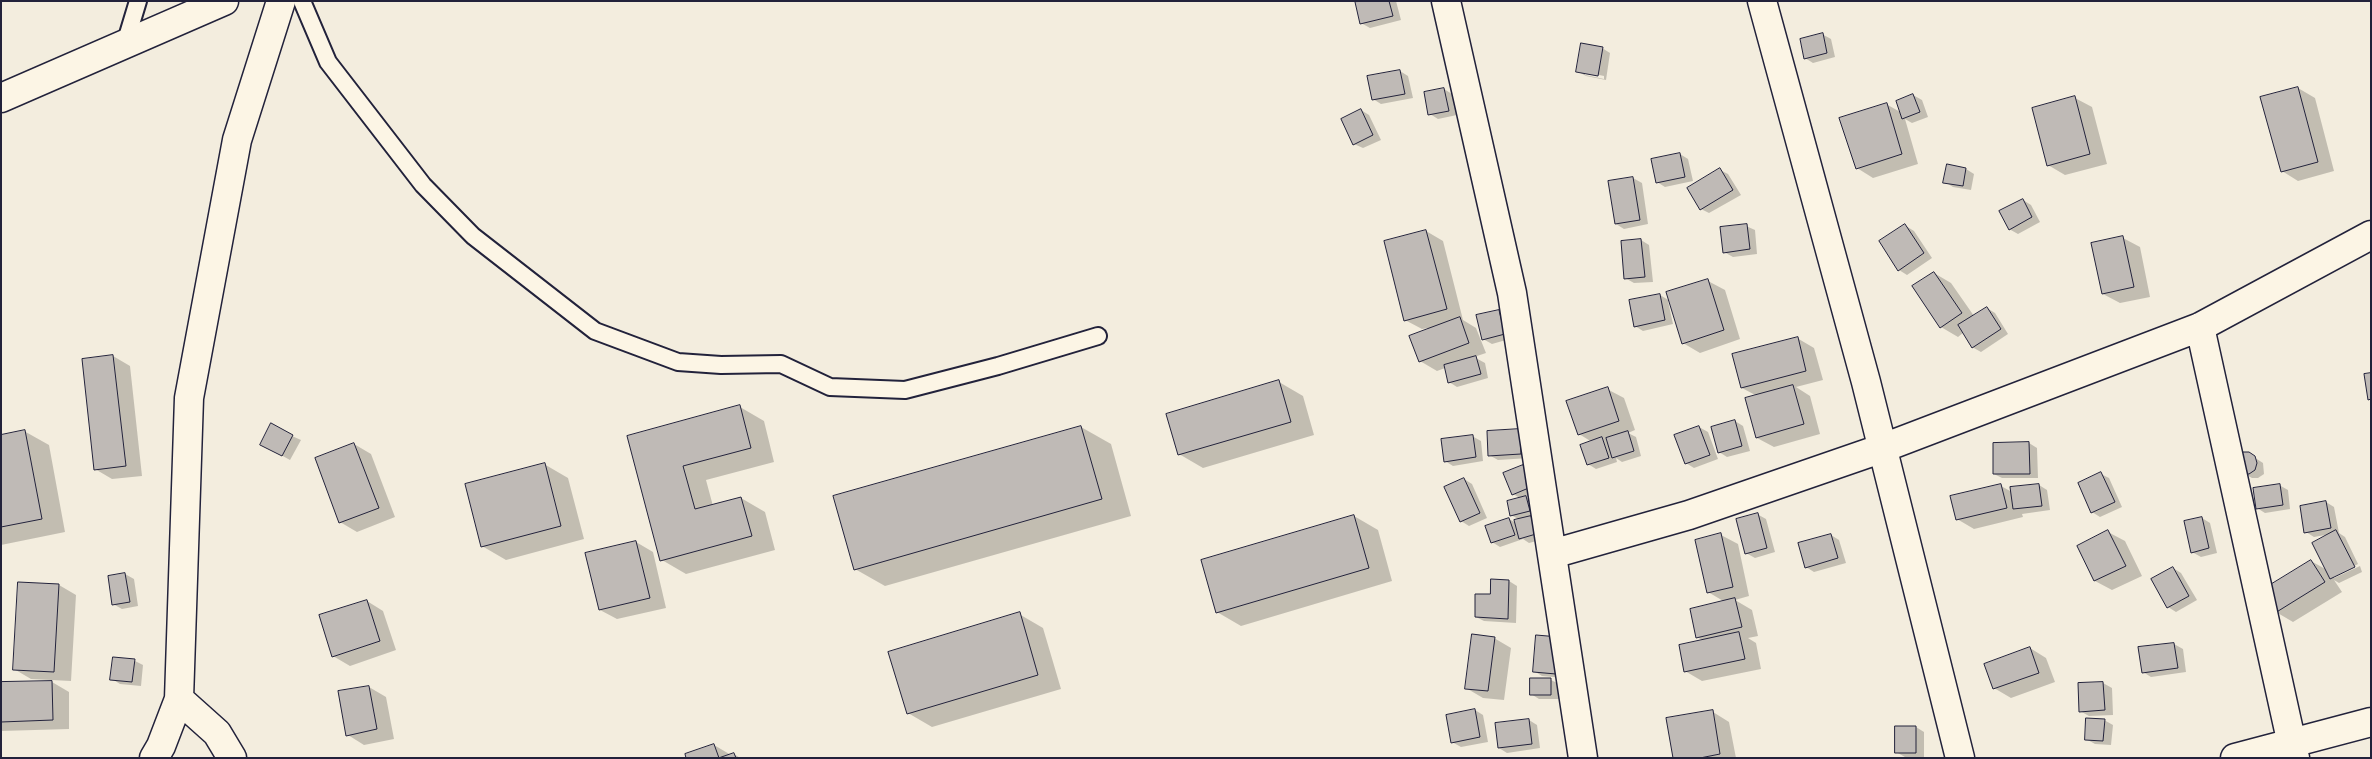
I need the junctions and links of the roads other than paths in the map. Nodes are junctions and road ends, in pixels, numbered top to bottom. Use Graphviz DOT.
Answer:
graph roads {
  1 [pos="138,1"];
  2 [pos="224,1"];
  3 [pos="281,1"];
  4 [pos="302,1"];
  5 [pos="1446,1"];
  6 [pos="1762,1"];
  7 [pos="125,44"];
  8 [pos="1,98"];
  9 [pos="2371,235"];
  10 [pos="2200,327"];
  11 [pos="1098,336"];
  12 [pos="1883,448"];
  13 [pos="1552,554"];
  14 [pos="179,699"];
  15 [pos="2371,722"];
  16 [pos="2294,750"];
  17 [pos="154,758"];
  18 [pos="232,758"];
  19 [pos="1583,758"];
  20 [pos="1960,758"];
  21 [pos="2235,758"];
  1 -- 7 [label="lane"];
  2 -- 7 [label="street"];
  3 -- 14 [label="street"];
  4 -- 11 [label="lane"];
  5 -- 13 [label="street"];
  6 -- 12 [label="street"];
  7 -- 8 [label="street"];
  9 -- 10 [label="street"];
  10 -- 12 [label="street"];
  10 -- 16 [label="street"];
  12 -- 13 [label="street"];
  12 -- 20 [label="street"];
  13 -- 19 [label="street"];
  14 -- 17 [label="street"];
  14 -- 18 [label="street"];
  15 -- 16 [label="street"];
  16 -- 21 [label="street"];
}
